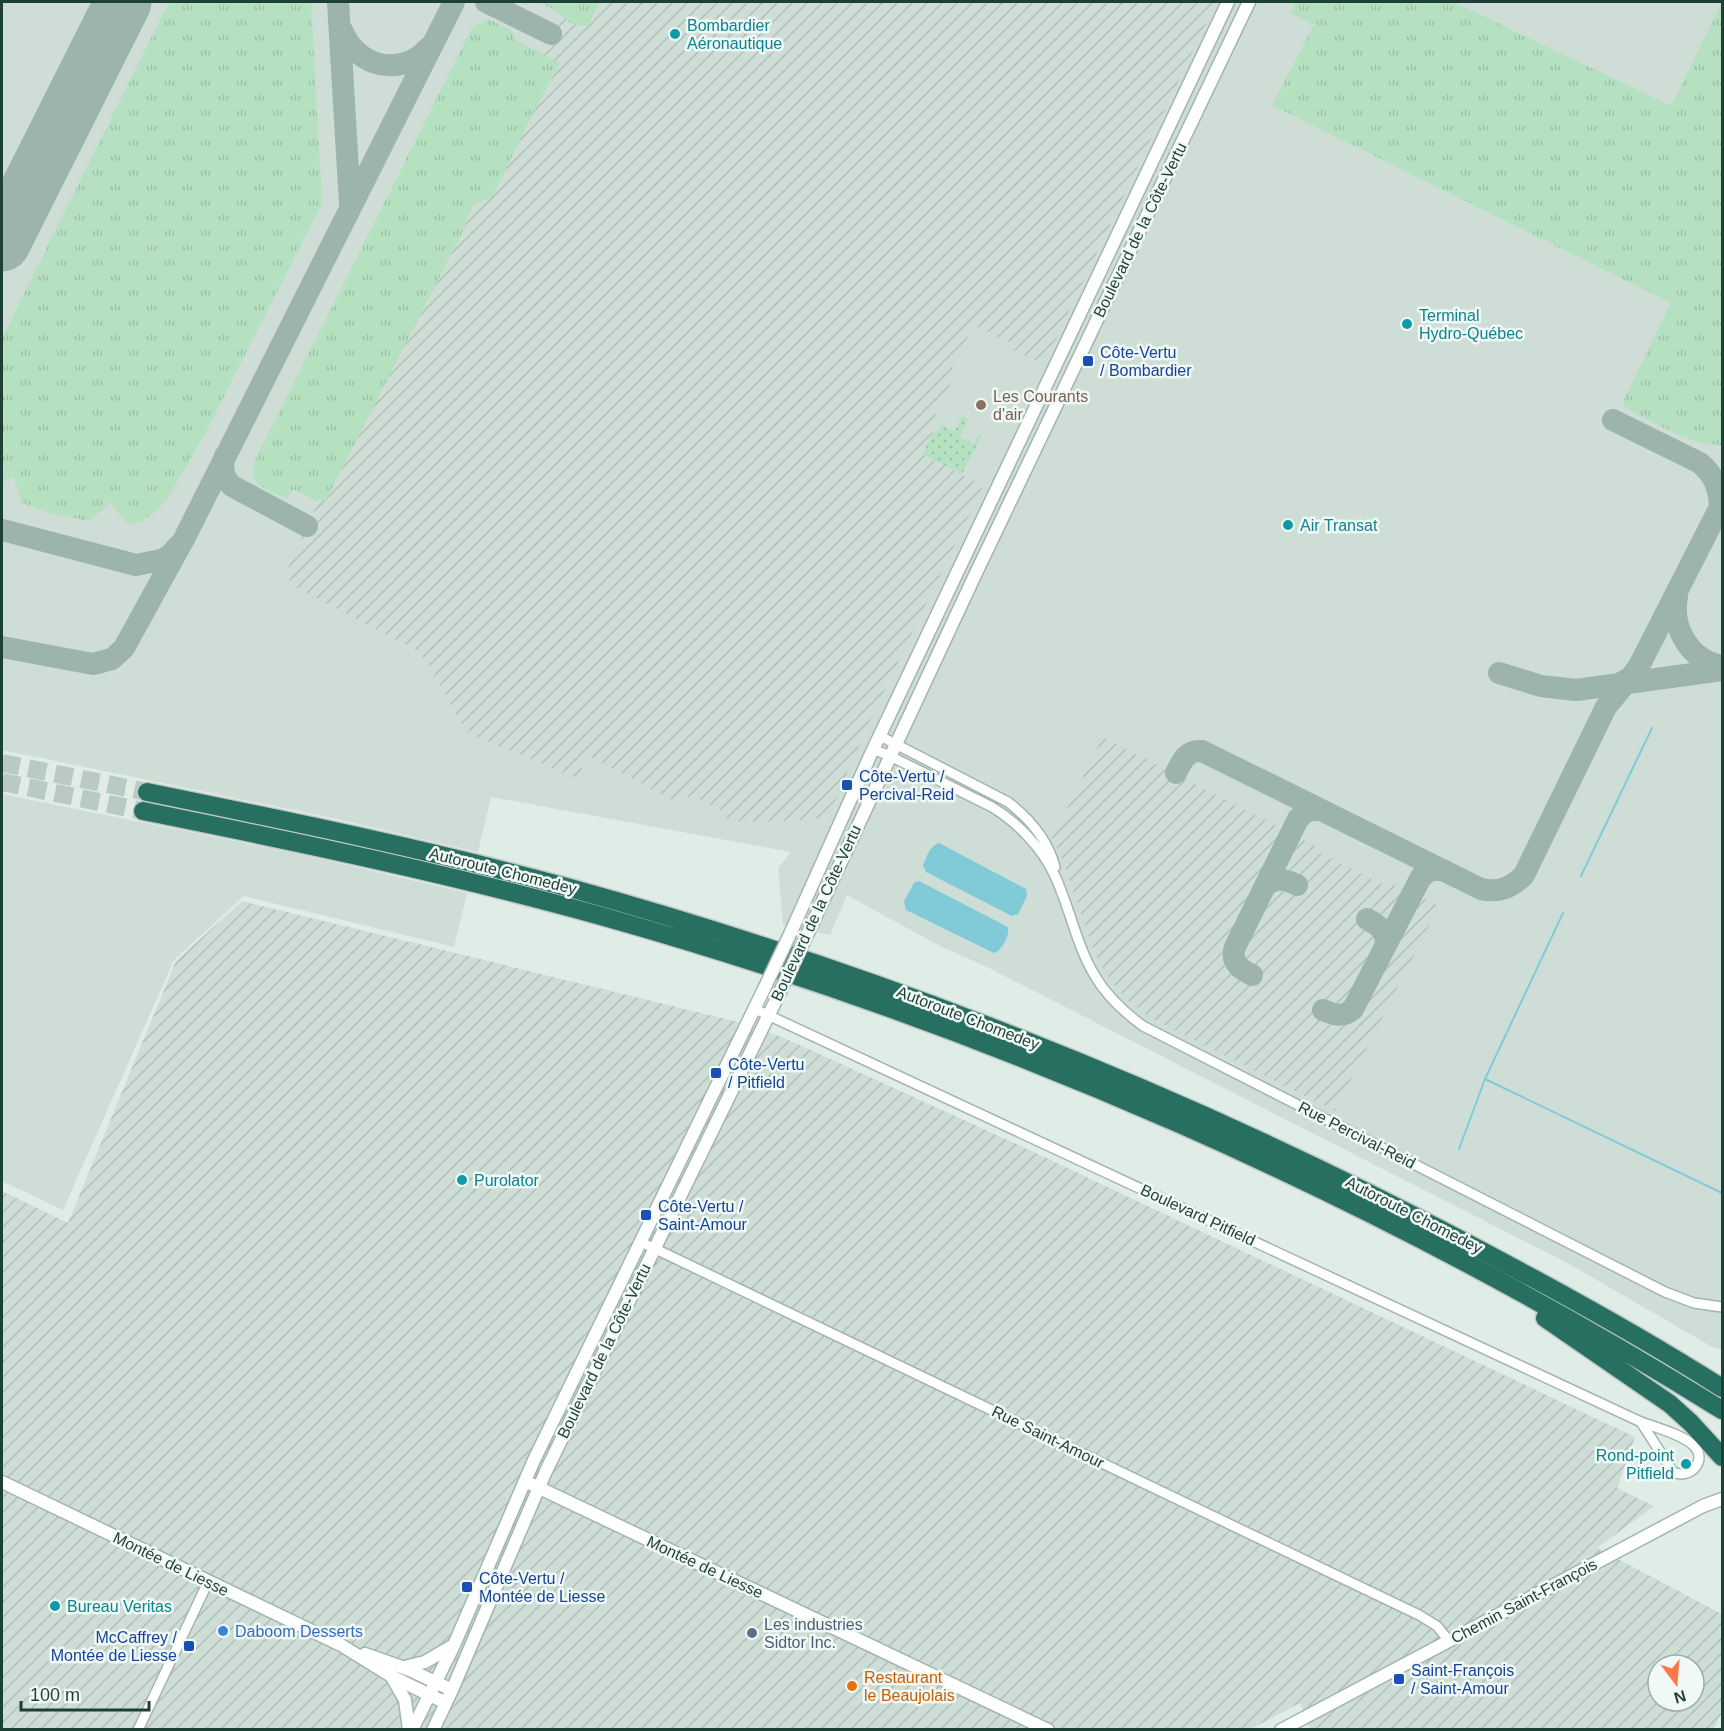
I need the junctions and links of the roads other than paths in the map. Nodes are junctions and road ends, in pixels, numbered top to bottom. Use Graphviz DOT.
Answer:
graph roads {
  1 [pos="1228,2"];
  2 [pos="1249,2"];
  3 [pos="880,736"];
  4 [pos="873,749"];
  5 [pos="893,750"];
  6 [pos="147,792"];
  7 [pos="143,811"];
  8 [pos="755,1009"];
  9 [pos="768,1015"];
  10 [pos="641,1242"];
  11 [pos="654,1248"];
  12 [pos="1476,1269"];
  13 [pos="1722,1307"];
  14 [pos="1722,1388"];
  15 [pos="1722,1410"];
  16 [pos="1641,1422"];
  17 [pos="1722,1456"];
  18 [pos="525,1480"];
  19 [pos="2,1482"];
  20 [pos="538,1487"];
  21 [pos="1722,1491"];
  22 [pos="1722,1499"];
  23 [pos="1703,1506"];
  24 [pos="208,1582"];
  25 [pos="1449,1641"];
  26 [pos="453,1645"];
  27 [pos="341,1646"];
  28 [pos="404,1667"];
  29 [pos="391,1676"];
  30 [pos="436,1682"];
  31 [pos="452,1690"];
  32 [pos="429,1695"];
  33 [pos="446,1702"];
  34 [pos="138,1730"];
  35 [pos="410,1730"];
  36 [pos="433,1730"];
  37 [pos="1048,1730"];
  38 [pos="1281,1730"];
  1 -- 3 [label="street, Boulevard de la Côte-Vertu"];
  2 -- 5 [label="street, Boulevard de la Côte-Vertu"];
  3 -- 4 [label="street, Boulevard de la Côte-Vertu"];
  3 -- 5 [label="street, Rue Percival-Reid"];
  4 -- 5 [label="street, Rue Percival-Reid"];
  4 -- 8 [label="street, Boulevard de la Côte-Vertu, bridge"];
  5 -- 9 [label="street, Boulevard de la Côte-Vertu, bridge"];
  5 -- 13 [label="street, Rue Percival-Reid"];
  6 -- 14 [label="highway, Autoroute Chomedey"];
  7 -- 12 [label="highway, Autoroute Chomedey"];
  8 -- 9 [label="street, Boulevard Pitfield"];
  8 -- 10 [label="street, Boulevard de la Côte-Vertu"];
  9 -- 11 [label="street, Boulevard de la Côte-Vertu"];
  9 -- 16 [label="street, Boulevard Pitfield"];
  10 -- 11 [label="street, Rue Saint-Amour"];
  10 -- 18 [label="street, Boulevard de la Côte-Vertu"];
  11 -- 20 [label="street, Boulevard de la Côte-Vertu"];
  11 -- 25 [label="street, Rue Saint-Amour"];
  12 -- 15 [label="highway, Autoroute Chomedey"];
  12 -- 17 [label="highway"];
  16 -- 16 [label="street, Boulevard Pitfield"];
  18 -- 20 [label="street, Montée de Liesse"];
  18 -- 26 [label="street, Boulevard de la Côte-Vertu"];
  19 -- 24 [label="street, Montée de Liesse"];
  20 -- 31 [label="street, Boulevard de la Côte-Vertu"];
  20 -- 37 [label="street, Montée de Liesse"];
  21 -- 23 [label="street, Chemin Saint-François"];
  22 -- 23 [label="street, Chemin Saint-François"];
  23 -- 25 [label="street, Chemin Saint-François"];
  24 -- 27 [label="street, Montée de Liesse"];
  24 -- 34 [label="street"];
  25 -- 38 [label="street, Chemin Saint-François"];
  26 -- 28 [label="street"];
  26 -- 30 [label="street, Boulevard de la Côte-Vertu"];
  27 -- 28 [label="street, Montée de Liesse"];
  27 -- 29 [label="street, Montée de Liesse"];
  28 -- 30 [label="street, Montée de Liesse"];
  29 -- 32 [label="street, Montée de Liesse"];
  29 -- 35 [label="street"];
  30 -- 31 [label="street, Montée de Liesse"];
  30 -- 32 [label="street, Boulevard de la Côte-Vertu"];
  31 -- 33 [label="street, Boulevard de la Côte-Vertu"];
  32 -- 33 [label="street, Montée de Liesse"];
  32 -- 35 [label="street, Boulevard de la Côte-Vertu"];
  33 -- 36 [label="street, Boulevard de la Côte-Vertu"];
}
